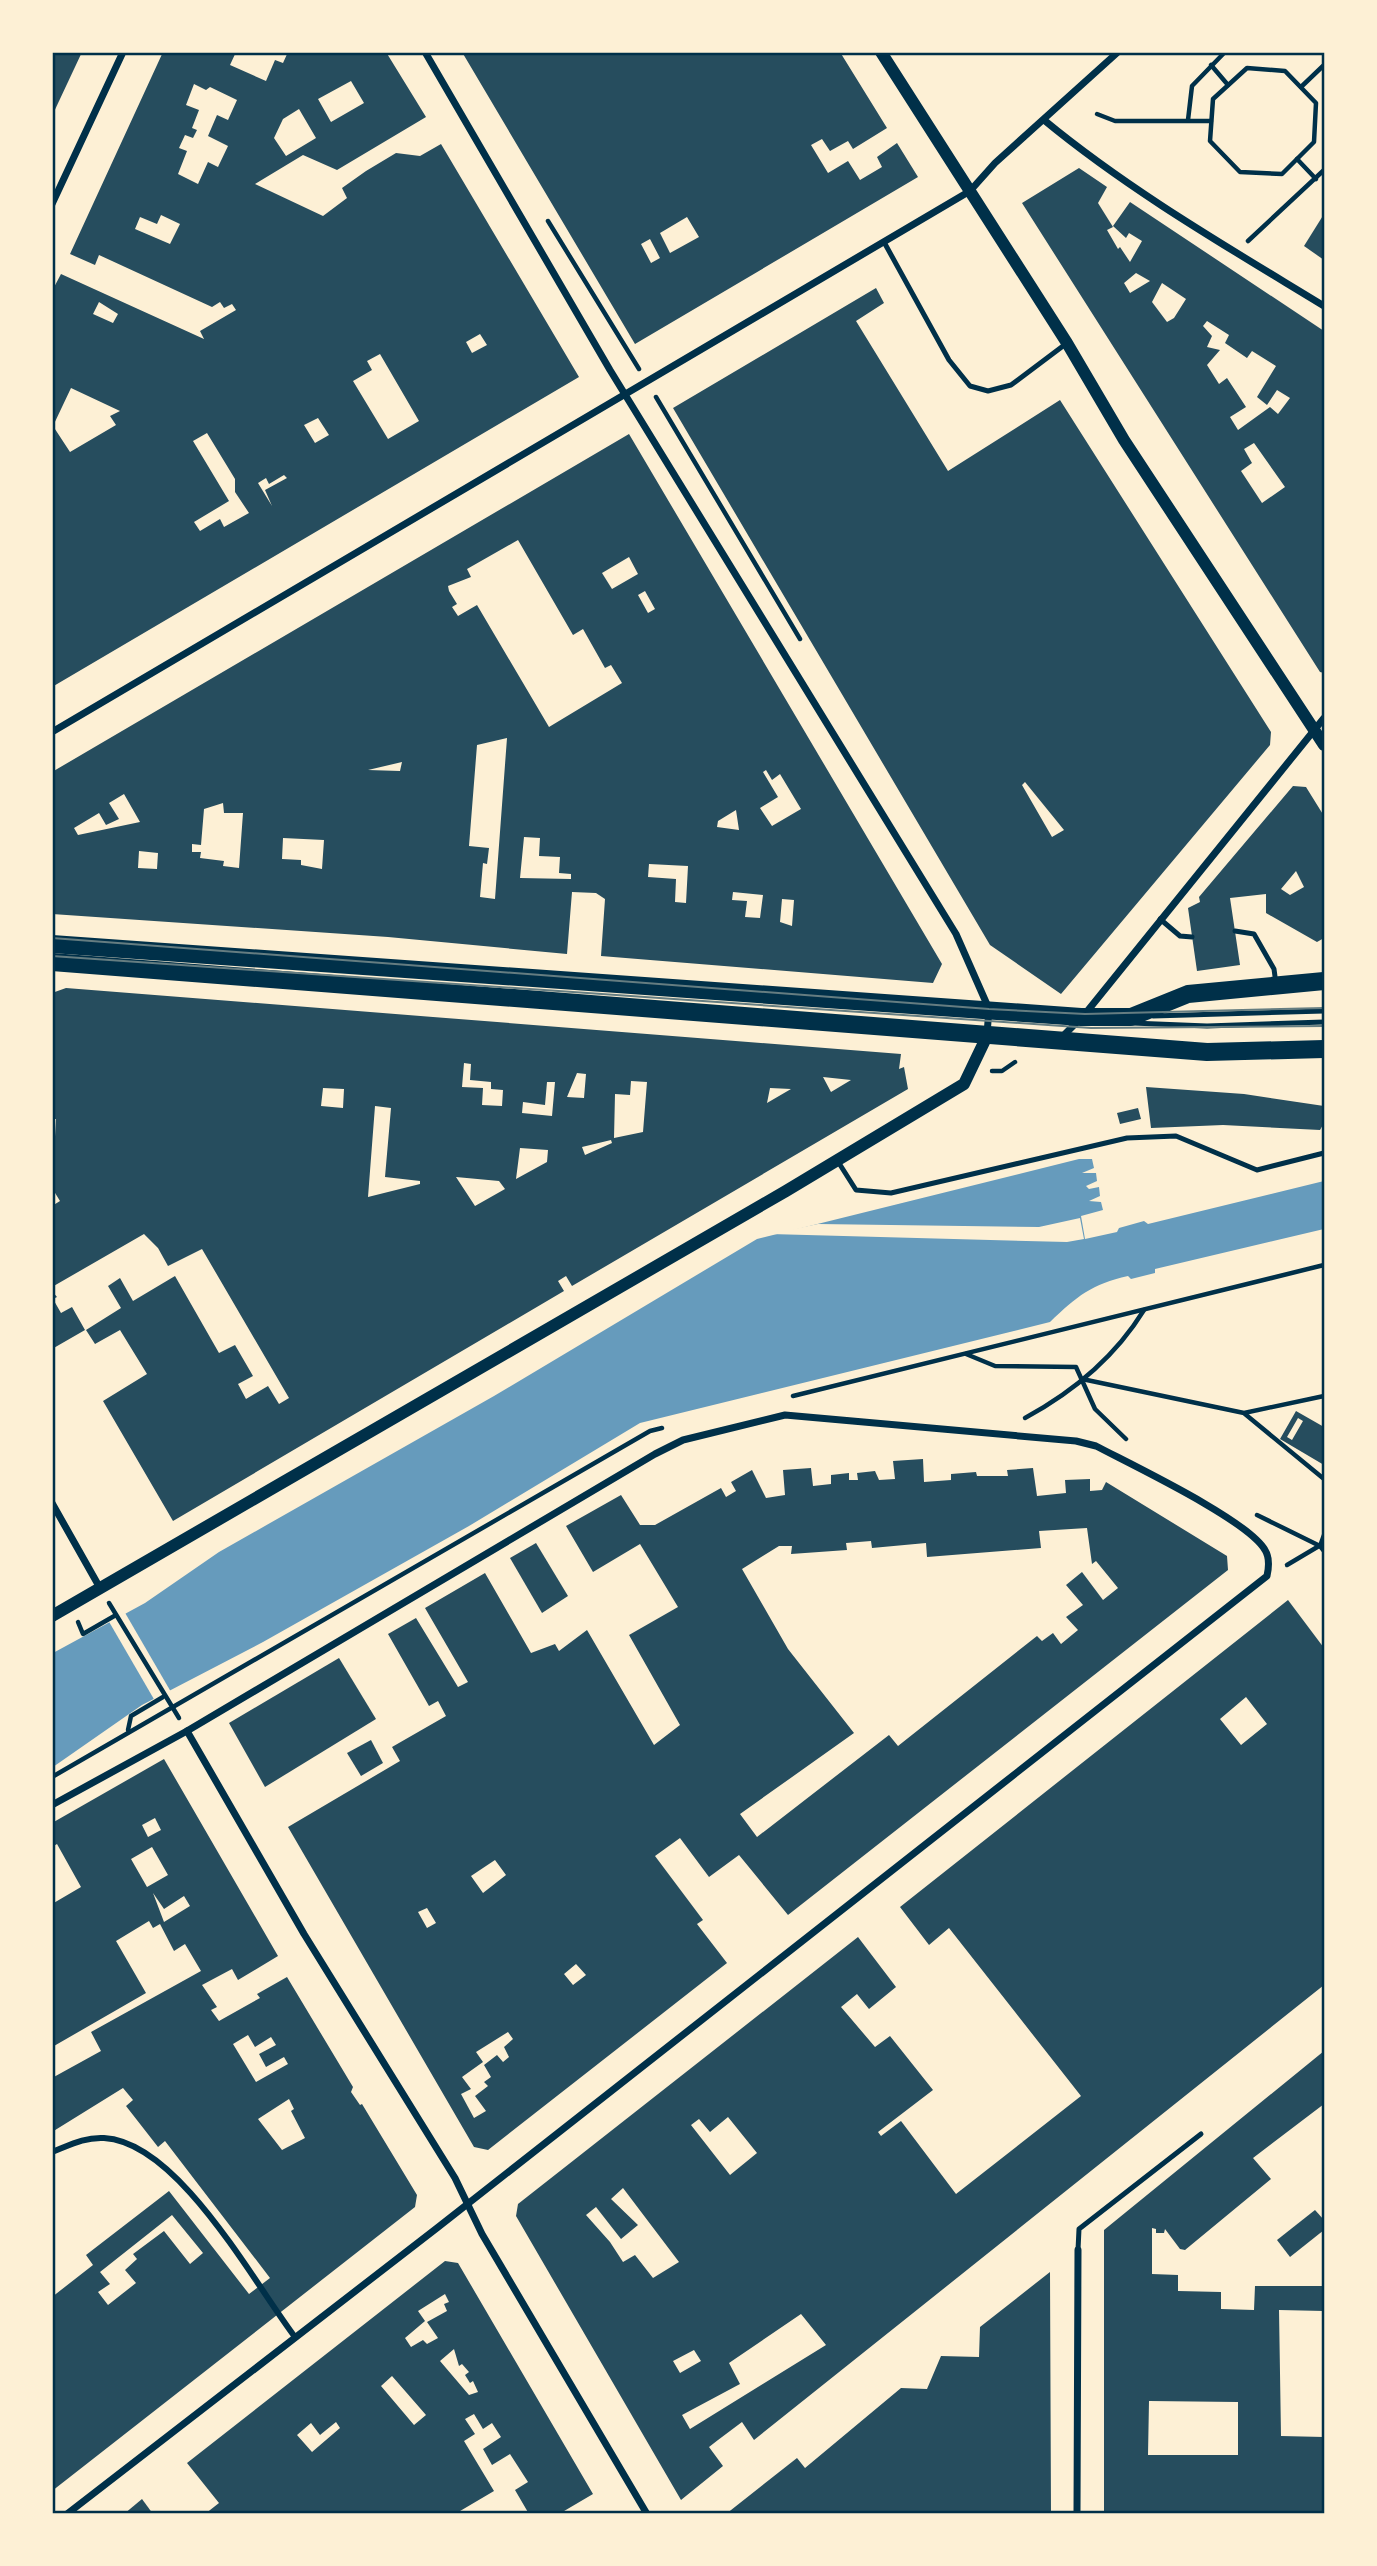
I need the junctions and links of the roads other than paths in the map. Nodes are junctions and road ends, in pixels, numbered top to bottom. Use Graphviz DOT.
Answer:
graph roads {
  1 [pos="122,52"];
  2 [pos="425,52"];
  3 [pos="881,52"];
  4 [pos="1118,52"];
  5 [pos="1044,120"];
  6 [pos="970,191"];
  7 [pos="52,204"];
  8 [pos="884,242"];
  9 [pos="1325,306"];
  10 [pos="1067,343"];
  11 [pos="626,394"];
  12 [pos="1325,718"];
  13 [pos="1315,730"];
  14 [pos="52,732"];
  15 [pos="1325,745"];
  16 [pos="1160,919"];
  17 [pos="1235,931"];
  18 [pos="1192,937"];
  19 [pos="52,944"];
  20 [pos="52,962"];
  21 [pos="1325,981"];
  22 [pos="1276,985"];
  23 [pos="1325,1011"];
  24 [pos="990,1012"];
  25 [pos="1131,1017"];
  26 [pos="1079,1020"];
  27 [pos="1325,1022"];
  28 [pos="987,1035"];
  29 [pos="1058,1041"];
  30 [pos="1325,1049"];
  31 [pos="1325,1153"];
  32 [pos="837,1160"];
  33 [pos="52,1503"];
  34 [pos="100,1588"];
  35 [pos="52,1616"];
  36 [pos="187,1731"];
  37 [pos="52,1805"];
  38 [pos="1201,2134"];
  39 [pos="52,2152"];
  40 [pos="468,2204"];
  41 [pos="1078,2250"];
  42 [pos="295,2337"];
  43 [pos="67,2514"];
  44 [pos="647,2514"];
  45 [pos="1077,2514"];
  1 -- 7 [label="street"];
  2 -- 11 [label="street"];
  3 -- 6 [label="street"];
  4 -- 5 [label="street"];
  5 -- 6 [label="street"];
  5 -- 9 [label="street"];
  6 -- 8 [label="street"];
  6 -- 10 [label="street"];
  8 -- 10 [label="lane"];
  8 -- 11 [label="street"];
  10 -- 13 [label="street"];
  11 -- 14 [label="street"];
  11 -- 24 [label="street"];
  12 -- 13 [label="street"];
  13 -- 15 [label="street"];
  13 -- 16 [label="street"];
  16 -- 18 [label="lane"];
  16 -- 26 [label="street"];
  17 -- 22 [label="lane"];
  19 -- 24 [label="main road"];
  20 -- 28 [label="main road"];
  21 -- 22 [label="main road"];
  22 -- 25 [label="main road"];
  23 -- 25 [label="lane"];
  24 -- 26 [label="main road"];
  24 -- 28 [label="street"];
  25 -- 26 [label="main road"];
  26 -- 27 [label="lane"];
  26 -- 29 [label="street"];
  28 -- 29 [label="main road"];
  28 -- 32 [label="street"];
  29 -- 30 [label="main road"];
  31 -- 32 [label="lane"];
  32 -- 34 [label="street"];
  33 -- 34 [label="street"];
  34 -- 35 [label="street"];
  36 -- 37 [label="street"];
  36 -- 40 [label="street"];
  36 -- 40 [label="street"];
  38 -- 41 [label="lane"];
  39 -- 42 [label="street"];
  40 -- 42 [label="street"];
  40 -- 44 [label="street"];
  41 -- 45 [label="street"];
  42 -- 43 [label="street"];
}
